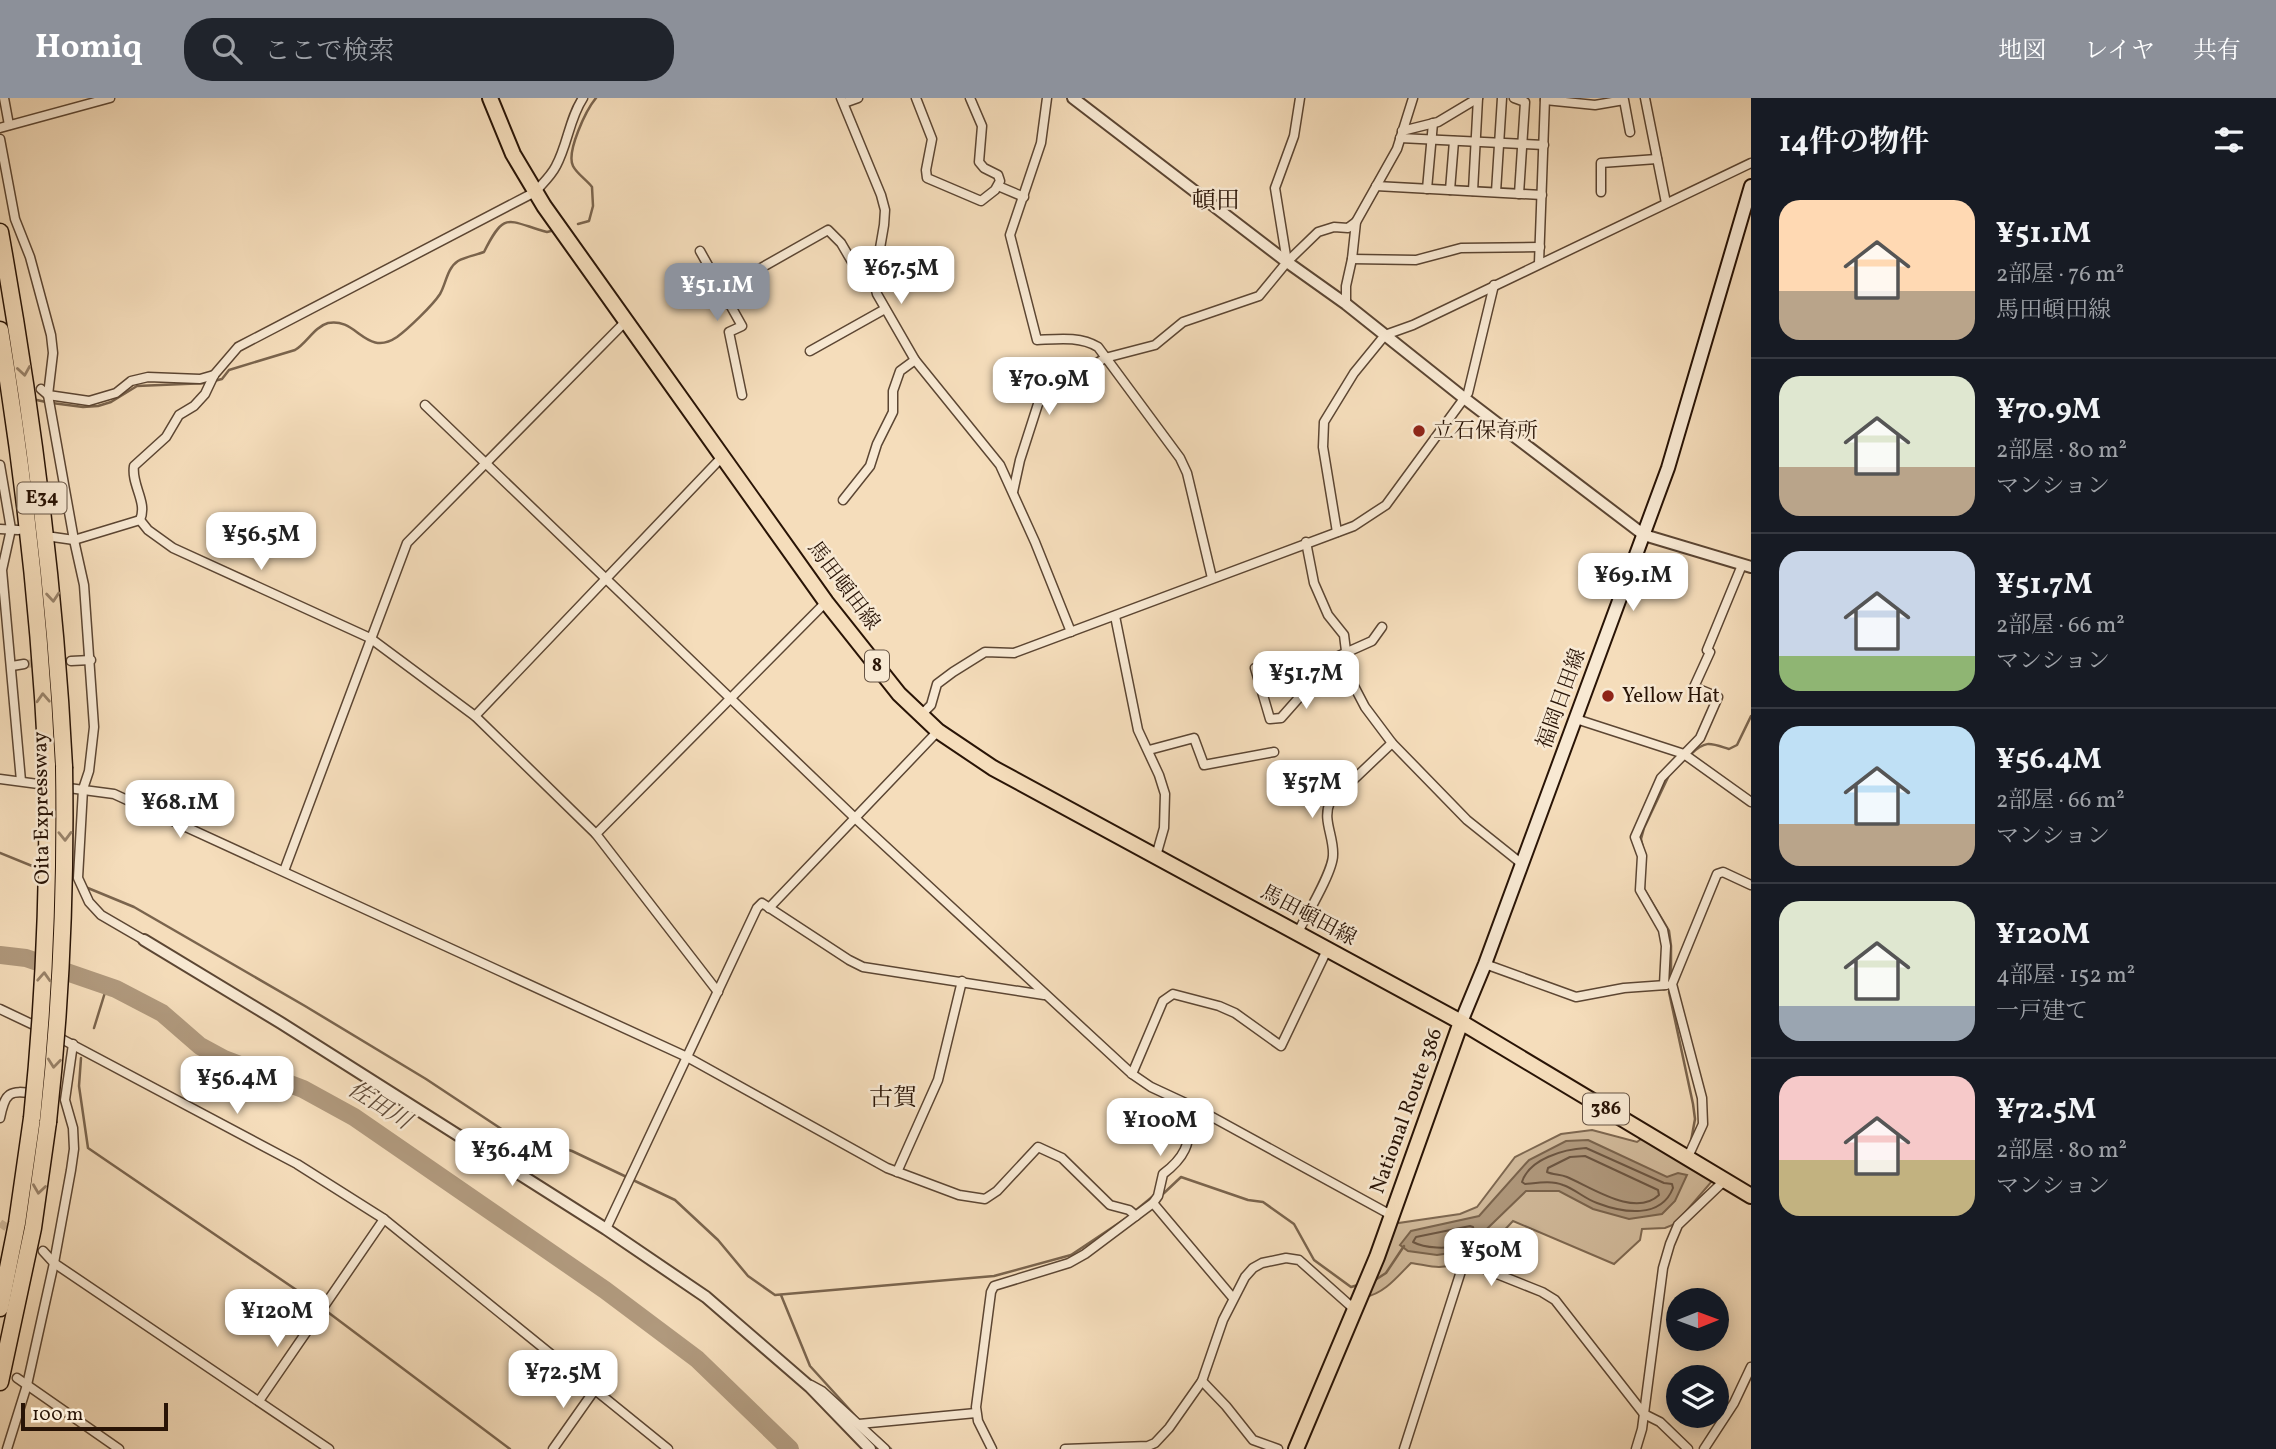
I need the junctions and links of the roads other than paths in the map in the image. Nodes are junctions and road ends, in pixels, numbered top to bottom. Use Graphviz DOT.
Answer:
graph roads {
  1 [pos="4,98"];
  2 [pos="110,98"];
  3 [pos="490,98"];
  4 [pos="583,98"];
  5 [pos="858,98"];
  6 [pos="916,98"];
  7 [pos="970,98"];
  8 [pos="1047,98"];
  9 [pos="1073,98"];
  10 [pos="1300,98"];
  11 [pos="1413,98"];
  12 [pos="1478,98"];
  13 [pos="1502,98"];
  14 [pos="1514,98"];
  15 [pos="1645,98"];
  16 [pos="1545,99"];
  17 [pos="1619,99"];
  18 [pos="843,100"];
  19 [pos="1572,100"];
  20 [pos="1594,102"];
  21 [pos="1433,123"];
  22 [pos="5,126"];
  23 [pos="1630,132"];
  24 [pos="1401,135"];
  25 [pos="0,137"];
  26 [pos="1431,140"];
  27 [pos="1454,141"];
  28 [pos="1476,142"];
  29 [pos="1499,143"];
  30 [pos="1522,144"];
  31 [pos="1544,145"];
  32 [pos="1657,159"];
  33 [pos="1751,163"];
  34 [pos="998,186"];
  35 [pos="1376,186"];
  36 [pos="1751,186"];
  37 [pos="1427,188"];
  38 [pos="1450,190"];
  39 [pos="1474,191"];
  40 [pos="1601,191"];
  41 [pos="535,192"];
  42 [pos="1496,192"];
  43 [pos="1519,194"];
  44 [pos="1542,195"];
  45 [pos="1024,197"];
  46 [pos="1666,203"];
  47 [pos="1356,222"];
  48 [pos="0,232"];
  49 [pos="1540,247"];
  50 [pos="700,251"];
  51 [pos="1352,259"];
  52 [pos="1287,262"];
  53 [pos="1539,263"];
  54 [pos="874,283"];
  55 [pos="1494,285"];
  56 [pos="722,290"];
  57 [pos="1346,304"];
  58 [pos="886,309"];
  59 [pos="626,321"];
  60 [pos="0,330"];
  61 [pos="1385,335"];
  62 [pos="810,351"];
  63 [pos="1105,358"];
  64 [pos="915,360"];
  65 [pos="212,380"];
  66 [pos="742,395"];
  67 [pos="47,397"];
  68 [pos="1464,398"];
  69 [pos="425,405"];
  70 [pos="723,456"];
  71 [pos="485,463"];
  72 [pos="0,466"];
  73 [pos="1013,492"];
  74 [pos="844,500"];
  75 [pos="140,520"];
  76 [pos="0,529"];
  77 [pos="14,530"];
  78 [pos="1337,532"];
  79 [pos="1644,535"];
  80 [pos="53,537"];
  81 [pos="74,540"];
  82 [pos="1306,542"];
  83 [pos="1746,566"];
  84 [pos="1212,578"];
  85 [pos="606,579"];
  86 [pos="826,602"];
  87 [pos="1115,616"];
  88 [pos="1382,627"];
  89 [pos="1071,632"];
  90 [pos="370,638"];
  91 [pos="1346,651"];
  92 [pos="91,660"];
  93 [pos="71,661"];
  94 [pos="24,664"];
  95 [pos="12,666"];
  96 [pos="1255,668"];
  97 [pos="730,698"];
  98 [pos="475,716"];
  99 [pos="920,716"];
  100 [pos="1576,719"];
  101 [pos="939,731"];
  102 [pos="1392,743"];
  103 [pos="1149,750"];
  104 [pos="1274,752"];
  105 [pos="1687,757"];
  106 [pos="0,779"];
  107 [pos="21,781"];
  108 [pos="83,789"];
  109 [pos="1751,803"];
  110 [pos="855,818"];
  111 [pos="596,834"];
  112 [pos="1156,856"];
  113 [pos="1522,864"];
  114 [pos="284,871"];
  115 [pos="1751,885"];
  116 [pos="769,908"];
  117 [pos="1297,934"];
  118 [pos="144,940"];
  119 [pos="1327,950"];
  120 [pos="1485,964"];
  121 [pos="962,981"];
  122 [pos="1668,985"];
  123 [pos="718,992"];
  124 [pos="1044,995"];
  125 [pos="0,1009"];
  126 [pos="1461,1022"];
  127 [pos="72,1044"];
  128 [pos="687,1057"];
  129 [pos="1132,1074"];
  130 [pos="65,1100"];
  131 [pos="1194,1107"];
  132 [pos="0,1118"];
  133 [pos="40,1120"];
  134 [pos="1687,1159"];
  135 [pos="897,1172"];
  136 [pos="1724,1181"];
  137 [pos="1751,1196"];
  138 [pos="1153,1203"];
  139 [pos="1136,1216"];
  140 [pos="1391,1216"];
  141 [pos="384,1219"];
  142 [pos="606,1229"];
  143 [pos="43,1251"];
  144 [pos="54,1263"];
  145 [pos="1233,1298"];
  146 [pos="1355,1307"];
  147 [pos="0,1308"];
  148 [pos="1751,1367"];
  149 [pos="17,1378"];
  150 [pos="802,1381"];
  151 [pos="1202,1381"];
  152 [pos="0,1382"];
  153 [pos="27,1385"];
  154 [pos="596,1388"];
  155 [pos="259,1401"];
  156 [pos="976,1413"];
  157 [pos="1644,1414"];
  158 [pos="859,1424"];
  159 [pos="6,1449"];
  160 [pos="119,1449"];
  161 [pos="329,1449"];
  162 [pos="553,1449"];
  163 [pos="668,1449"];
  164 [pos="870,1449"];
  165 [pos="885,1449"];
  166 [pos="992,1449"];
  167 [pos="1065,1449"];
  168 [pos="1278,1449"];
  169 [pos="1296,1449"];
  170 [pos="1404,1449"];
  171 [pos="1636,1449"];
  172 [pos="1688,1449"];
  173 [pos="1704,1449"];
  1 -- 22 [label="street"];
  2 -- 22 [label="street"];
  3 -- 41 [label="main road, 馬田頓田線 / 8"];
  4 -- 41 [label="street"];
  5 -- 18 [label="street"];
  6 -- 34 [label="street"];
  7 -- 34 [label="street"];
  8 -- 45 [label="street"];
  9 -- 52 [label="street"];
  10 -- 52 [label="street"];
  11 -- 24 [label="street"];
  12 -- 21 [label="street"];
  12 -- 28 [label="street"];
  13 -- 29 [label="street"];
  14 -- 30 [label="street"];
  15 -- 32 [label="street"];
  16 -- 19 [label="street"];
  16 -- 31 [label="street"];
  17 -- 20 [label="street"];
  17 -- 23 [label="street"];
  18 -- 54 [label="street"];
  19 -- 20 [label="street"];
  21 -- 24 [label="street"];
  21 -- 26 [label="street"];
  22 -- 25 [label="street"];
  24 -- 26 [label="street"];
  24 -- 35 [label="street"];
  25 -- 67 [label="street"];
  26 -- 27 [label="street"];
  26 -- 37 [label="street"];
  27 -- 28 [label="street"];
  27 -- 38 [label="street"];
  28 -- 29 [label="street"];
  28 -- 39 [label="street"];
  29 -- 30 [label="street"];
  29 -- 42 [label="street"];
  30 -- 31 [label="street"];
  30 -- 43 [label="street"];
  31 -- 44 [label="street"];
  32 -- 40 [label="street"];
  32 -- 46 [label="street"];
  33 -- 46 [label="street"];
  34 -- 45 [label="street"];
  35 -- 37 [label="street"];
  35 -- 47 [label="street"];
  36 -- 79 [label="main road, 福岡日田線"];
  37 -- 38 [label="street"];
  38 -- 39 [label="street"];
  39 -- 42 [label="street"];
  41 -- 59 [label="main road, 馬田頓田線 / 8"];
  41 -- 65 [label="street"];
  42 -- 43 [label="street"];
  43 -- 44 [label="street"];
  44 -- 49 [label="street"];
  45 -- 63 [label="street"];
  46 -- 53 [label="street"];
  47 -- 51 [label="street"];
  47 -- 52 [label="street"];
  48 -- 133 [label="highway, Oita Expressway / E34, one-way, bridge"];
  49 -- 51 [label="street"];
  49 -- 53 [label="street"];
  50 -- 56 [label="street"];
  51 -- 57 [label="street"];
  52 -- 57 [label="street"];
  52 -- 63 [label="street"];
  53 -- 55 [label="street"];
  54 -- 56 [label="street"];
  54 -- 58 [label="street"];
  55 -- 61 [label="street"];
  55 -- 68 [label="street"];
  56 -- 66 [label="street"];
  57 -- 61 [label="street"];
  58 -- 62 [label="street"];
  58 -- 64 [label="street"];
  59 -- 70 [label="main road, 馬田頓田線 / 8"];
  59 -- 71 [label="street"];
  133 -- 60 [label="highway, Oita Expressway / E34, one-way, bridge"];
  61 -- 68 [label="street"];
  61 -- 78 [label="street"];
  63 -- 73 [label="street"];
  63 -- 84 [label="street"];
  64 -- 73 [label="street"];
  64 -- 74 [label="street"];
  65 -- 67 [label="street"];
  65 -- 75 [label="street"];
  67 -- 81 [label="street"];
  68 -- 78 [label="street"];
  68 -- 79 [label="street"];
  69 -- 71 [label="street"];
  70 -- 85 [label="street"];
  70 -- 86 [label="main road, 馬田頓田線 / 8"];
  71 -- 85 [label="street"];
  71 -- 90 [label="street"];
  72 -- 77 [label="street"];
  73 -- 89 [label="street"];
  75 -- 81 [label="street"];
  75 -- 90 [label="street"];
  76 -- 77 [label="street"];
  77 -- 95 [label="street"];
  78 -- 82 [label="street"];
  79 -- 83 [label="street"];
  79 -- 100 [label="main road, 福岡日田線"];
  80 -- 81 [label="street"];
  81 -- 92 [label="street"];
  82 -- 84 [label="street"];
  82 -- 91 [label="street"];
  83 -- 105 [label="street"];
  84 -- 87 [label="street"];
  85 -- 97 [label="street"];
  85 -- 98 [label="street"];
  86 -- 97 [label="street"];
  86 -- 99 [label="main road, 馬田頓田線 / 8"];
  87 -- 89 [label="street"];
  87 -- 103 [label="street"];
  88 -- 91 [label="street"];
  89 -- 99 [label="street"];
  90 -- 98 [label="street"];
  90 -- 114 [label="street"];
  91 -- 96 [label="street"];
  91 -- 102 [label="street"];
  92 -- 93 [label="street"];
  92 -- 108 [label="street"];
  94 -- 95 [label="street"];
  95 -- 107 [label="street"];
  97 -- 110 [label="street"];
  97 -- 111 [label="street"];
  98 -- 111 [label="street"];
  99 -- 101 [label="main road, 馬田頓田線 / 8"];
  100 -- 105 [label="street"];
  100 -- 113 [label="main road, 福岡日田線"];
  101 -- 110 [label="street"];
  101 -- 112 [label="main road, 馬田頓田線 / 8"];
  102 -- 113 [label="street"];
  102 -- 117 [label="street"];
  103 -- 104 [label="street"];
  103 -- 112 [label="street"];
  105 -- 109 [label="street"];
  105 -- 122 [label="street"];
  106 -- 107 [label="street"];
  107 -- 108 [label="street"];
  108 -- 114 [label="street"];
  108 -- 118 [label="street"];
  110 -- 116 [label="street"];
  110 -- 124 [label="street"];
  111 -- 123 [label="street"];
  112 -- 117 [label="main road, 馬田頓田線 / 8"];
  113 -- 120 [label="main road, 福岡日田線"];
  114 -- 128 [label="street"];
  115 -- 122 [label="street"];
  116 -- 121 [label="street"];
  116 -- 123 [label="street"];
  117 -- 119 [label="main road, 馬田頓田線 / 8"];
  118 -- 142 [label="street"];
  119 -- 126 [label="main road, 馬田頓田線 / 8"];
  119 -- 129 [label="street"];
  120 -- 122 [label="street"];
  120 -- 126 [label="main road, 福岡日田線"];
  121 -- 124 [label="street"];
  121 -- 135 [label="street"];
  122 -- 134 [label="street"];
  123 -- 128 [label="street"];
  124 -- 129 [label="street"];
  125 -- 127 [label="street"];
  126 -- 134 [label="main road, National Route 386 / 386"];
  126 -- 140 [label="main road, National Route 386"];
  127 -- 130 [label="street"];
  127 -- 141 [label="street"];
  128 -- 135 [label="street"];
  128 -- 142 [label="street"];
  129 -- 131 [label="street"];
  130 -- 132 [label="street"];
  130 -- 144 [label="street"];
  131 -- 138 [label="street"];
  131 -- 140 [label="street"];
  133 -- 147 [label="highway, Oita Expressway / E34"];
  133 -- 152 [label="highway, Oita Expressway / E34, one-way"];
  134 -- 136 [label="main road, National Route 386 / 386"];
  135 -- 139 [label="street"];
  136 -- 137 [label="main road, National Route 386 / 386"];
  136 -- 157 [label="street"];
  138 -- 139 [label="street"];
  138 -- 145 [label="street"];
  139 -- 156 [label="street"];
  140 -- 146 [label="main road, National Route 386"];
  141 -- 154 [label="street"];
  141 -- 155 [label="street"];
  142 -- 150 [label="street"];
  143 -- 144 [label="street"];
  144 -- 153 [label="street"];
  144 -- 155 [label="street"];
  145 -- 146 [label="street"];
  145 -- 151 [label="street"];
  146 -- 169 [label="main road, National Route 386"];
  148 -- 173 [label="street"];
  149 -- 153 [label="street"];
  150 -- 158 [label="street"];
  150 -- 164 [label="street"];
  151 -- 167 [label="street"];
  151 -- 168 [label="street"];
  153 -- 159 [label="street"];
  153 -- 160 [label="street"];
  154 -- 162 [label="street"];
  154 -- 163 [label="street"];
  155 -- 161 [label="street"];
  156 -- 158 [label="street"];
  156 -- 166 [label="street"];
  157 -- 170 [label="street"];
  157 -- 171 [label="street"];
  157 -- 172 [label="street"];
  158 -- 165 [label="street"];
}
